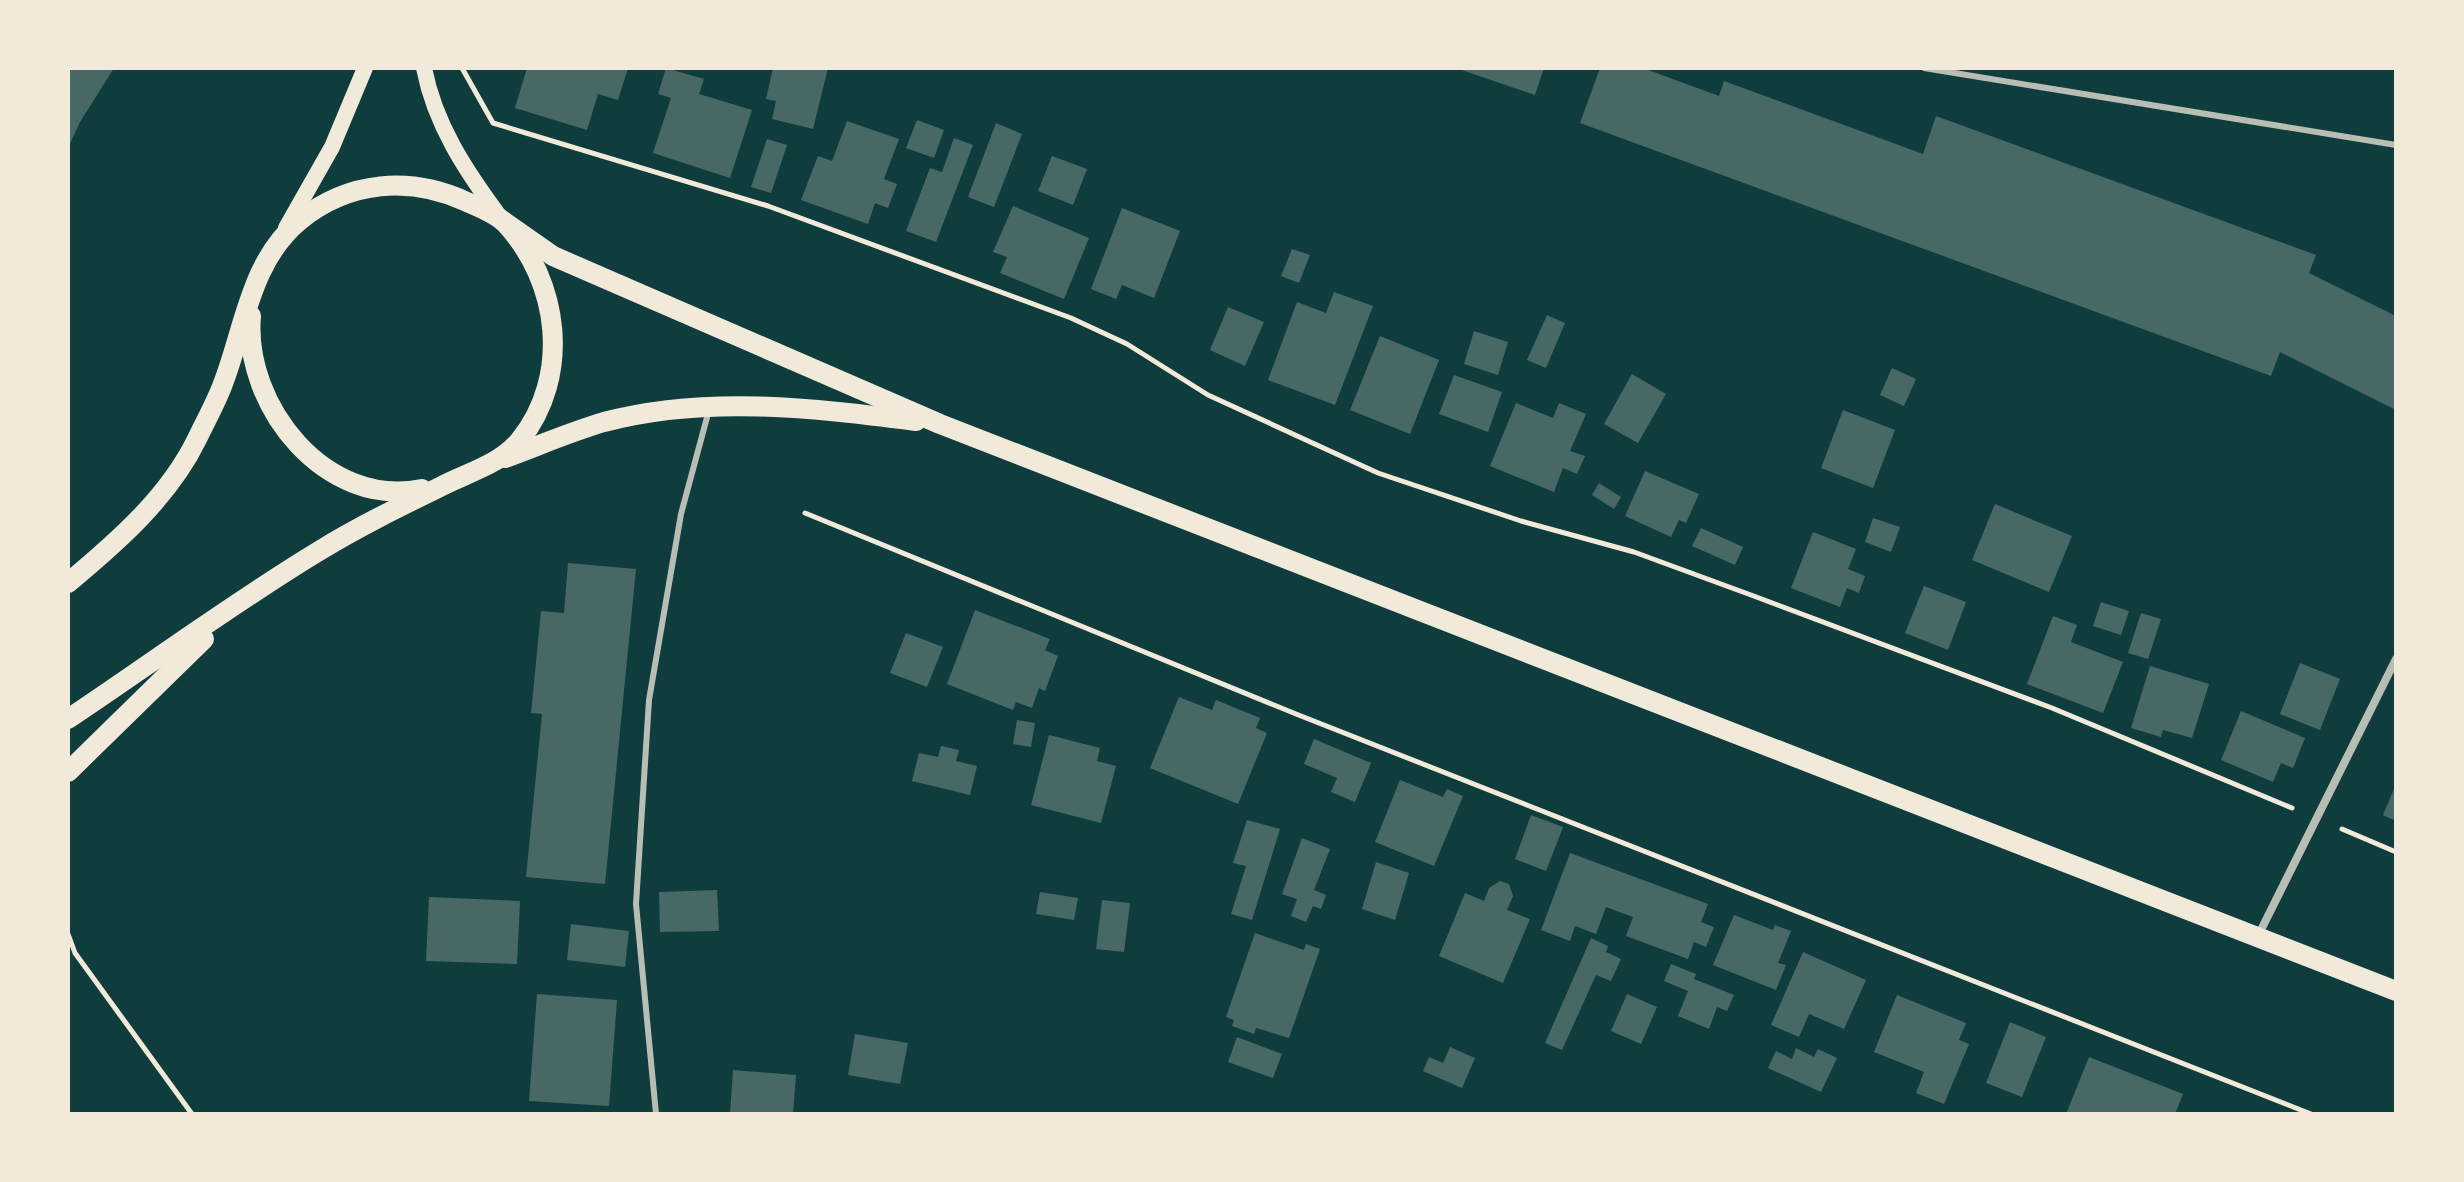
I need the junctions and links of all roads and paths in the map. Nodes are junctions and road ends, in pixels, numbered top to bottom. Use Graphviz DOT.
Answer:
graph roads {
  1 [pos="365,68"];
  2 [pos="424,68"];
  3 [pos="462,68"];
  4 [pos="1924,68"];
  5 [pos="2396,145"];
  6 [pos="503,221"];
  7 [pos="278,241"];
  8 [pos="253,287"];
  9 [pos="710,406"];
  10 [pos="940,424"];
  11 [pos="494,462"];
  12 [pos="446,484"];
  13 [pos="805,513"];
  14 [pos="68,583"];
  15 [pos="238,606"];
  16 [pos="2396,659"];
  17 [pos="68,719"];
  18 [pos="68,772"];
  19 [pos="2317,818"];
  20 [pos="2396,852"];
  21 [pos="68,934"];
  22 [pos="2257,937"];
  23 [pos="2396,991"];
  24 [pos="192,1114"];
  25 [pos="656,1114"];
  26 [pos="2311,1114"];
  1 -- 7 [label="main road"];
  2 -- 6 [label="main road"];
  3 -- 19 [label="path"];
  4 -- 5 [label="lane"];
  6 -- 7 [label="main road"];
  6 -- 10 [label="main road"];
  6 -- 11 [label="main road"];
  7 -- 8 [label="main road"];
  8 -- 12 [label="main road"];
  8 -- 14 [label="main road"];
  9 -- 10 [label="main road"];
  9 -- 11 [label="main road"];
  9 -- 25 [label="lane"];
  10 -- 22 [label="main road"];
  11 -- 12 [label="main road"];
  12 -- 15 [label="main road"];
  13 -- 26 [label="path"];
  15 -- 17 [label="main road"];
  15 -- 18 [label="main road"];
  16 -- 19 [label="street"];
  19 -- 20 [label="path"];
  19 -- 22 [label="street"];
  21 -- 24 [label="path"];
  22 -- 23 [label="main road"];
}
